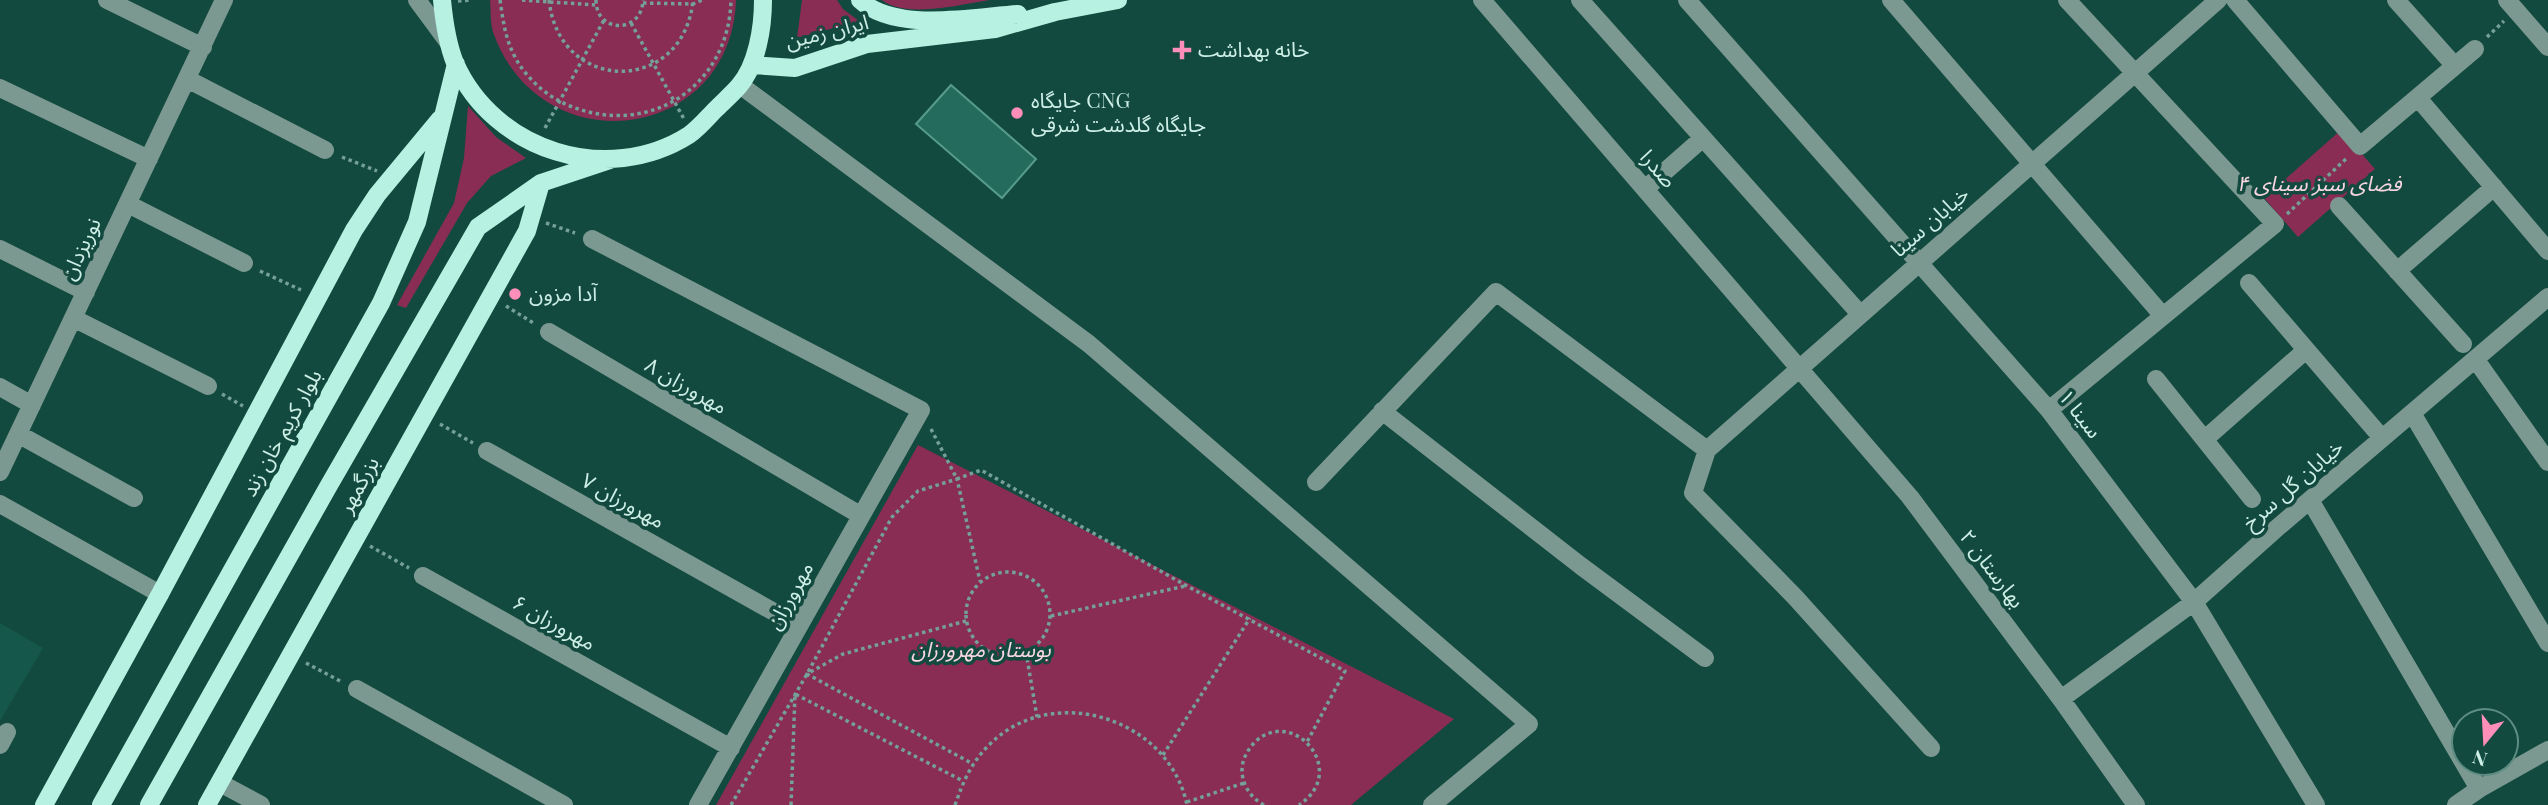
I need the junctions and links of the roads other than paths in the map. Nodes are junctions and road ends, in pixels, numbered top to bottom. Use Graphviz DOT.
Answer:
graph roads {
  1 [pos="107,0"];
  2 [pos="224,0"];
  3 [pos="417,0"];
  4 [pos="443,0"];
  5 [pos="763,0"];
  6 [pos="860,0"];
  7 [pos="1118,0"];
  8 [pos="1482,0"];
  9 [pos="1580,0"];
  10 [pos="1687,0"];
  11 [pos="1891,0"];
  12 [pos="2067,0"];
  13 [pos="2218,0"];
  14 [pos="2235,0"];
  15 [pos="2396,0"];
  16 [pos="2516,3"];
  17 [pos="1055,12"];
  18 [pos="448,42"];
  19 [pos="203,47"];
  20 [pos="2548,47"];
  21 [pos="2475,49"];
  22 [pos="456,64"];
  23 [pos="752,65"];
  24 [pos="2455,66"];
  25 [pos="2133,74"];
  26 [pos="187,79"];
  27 [pos="740,85"];
  28 [pos="0,88"];
  29 [pos="2418,98"];
  30 [pos="442,116"];
  31 [pos="1703,138"];
  32 [pos="325,150"];
  33 [pos="149,159"];
  34 [pos="610,160"];
  35 [pos="2031,163"];
  36 [pos="541,183"];
  37 [pos="2494,187"];
  38 [pos="1645,189"];
  39 [pos="128,204"];
  40 [pos="2339,206"];
  41 [pos="592,239"];
  42 [pos="0,249"];
  43 [pos="2548,251"];
  44 [pos="1919,262"];
  45 [pos="244,263"];
  46 [pos="2397,271"];
  47 [pos="2249,283"];
  48 [pos="86,292"];
  49 [pos="2548,296"];
  50 [pos="1860,314"];
  51 [pos="2163,316"];
  52 [pos="74,318"];
  53 [pos="549,332"];
  54 [pos="2463,344"];
  55 [pos="2306,350"];
  56 [pos="2476,360"];
  57 [pos="1800,368"];
  58 [pos="2156,379"];
  59 [pos="208,386"];
  60 [pos="0,387"];
  61 [pos="32,405"];
  62 [pos="2049,410"];
  63 [pos="1382,411"];
  64 [pos="2412,413"];
  65 [pos="18,435"];
  66 [pos="2382,438"];
  67 [pos="2205,439"];
  68 [pos="1707,450"];
  69 [pos="487,451"];
  70 [pos="2548,462"];
  71 [pos="0,472"];
  72 [pos="1316,482"];
  73 [pos="134,498"];
  74 [pos="2252,499"];
  75 [pos="2310,500"];
  76 [pos="0,504"];
  77 [pos="860,515"];
  78 [pos="423,576"];
  79 [pos="160,594"];
  80 [pos="2194,602"];
  81 [pos="799,626"];
  82 [pos="2548,643"];
  83 [pos="1704,658"];
  84 [pos="357,689"];
  85 [pos="2061,699"];
  86 [pos="731,748"];
  87 [pos="1931,748"];
  88 [pos="2548,750"];
  89 [pos="220,783"];
  90 [pos="2479,789"];
  91 [pos="44,805"];
  92 [pos="100,805"];
  93 [pos="149,805"];
  94 [pos="207,805"];
  95 [pos="261,805"];
  96 [pos="564,805"];
  97 [pos="698,805"];
  98 [pos="1432,805"];
  99 [pos="2136,805"];
  100 [pos="2316,805"];
  101 [pos="2456,805"];
  1 -- 19 [label="street"];
  2 -- 19 [label="street, نوریزدان"];
  3 -- 18 [label="street"];
  4 -- 18 [label="main road"];
  5 -- 23 [label="main road"];
  6 -- 17 [label="main road"];
  7 -- 17 [label="main road, ایران زمین"];
  8 -- 38 [label="street, صدرا"];
  9 -- 31 [label="street"];
  10 -- 44 [label="street, سینا ۱"];
  11 -- 35 [label="street"];
  12 -- 25 [label="street"];
  13 -- 25 [label="street, خیابان سینا"];
  14 -- 29 [label="street"];
  15 -- 24 [label="street"];
  16 -- 20 [label="street"];
  17 -- 23 [label="main road, ایران زمین"];
  18 -- 22 [label="main road"];
  19 -- 26 [label="street, نوریزدان"];
  21 -- 24 [label="street"];
  22 -- 30 [label="main road, بلوار کریم خان زند"];
  22 -- 34 [label="main road"];
  23 -- 27 [label="main road"];
  24 -- 29 [label="street"];
  25 -- 35 [label="street, خیابان سینا"];
  25 -- 51 [label="street"];
  26 -- 32 [label="street"];
  26 -- 33 [label="street, نوریزدان"];
  27 -- 34 [label="main road"];
  27 -- 98 [label="street"];
  28 -- 33 [label="street"];
  29 -- 37 [label="street"];
  30 -- 79 [label="main road"];
  30 -- 92 [label="main road, بلوار کریم خان زند"];
  31 -- 38 [label="street"];
  31 -- 50 [label="street"];
  33 -- 39 [label="street, نوریزدان"];
  34 -- 36 [label="main road"];
  35 -- 44 [label="street, خیابان سینا"];
  35 -- 51 [label="street"];
  36 -- 89 [label="main road, بزرگمهر"];
  36 -- 93 [label="main road"];
  37 -- 43 [label="street"];
  37 -- 46 [label="street"];
  38 -- 57 [label="street, صدرا"];
  39 -- 45 [label="street"];
  39 -- 48 [label="street, نوریزدان"];
  40 -- 46 [label="street"];
  41 -- 77 [label="street, مهرورزان"];
  42 -- 48 [label="street"];
  44 -- 50 [label="street, خیابان سینا"];
  44 -- 62 [label="street, سینا ۱"];
  46 -- 54 [label="street"];
  47 -- 55 [label="street"];
  48 -- 52 [label="street, نوریزدان"];
  49 -- 56 [label="street, خیابان گل سرخ"];
  50 -- 57 [label="street, خیابان سینا"];
  51 -- 62 [label="street"];
  52 -- 59 [label="street"];
  52 -- 61 [label="street, نوریزدان"];
  53 -- 77 [label="street, مهرورزان ۸"];
  55 -- 66 [label="street"];
  55 -- 67 [label="street"];
  56 -- 64 [label="street, خیابان گل سرخ"];
  56 -- 70 [label="street"];
  57 -- 68 [label="street, خیابان سینا"];
  57 -- 85 [label="street, بهارستان ۲"];
  58 -- 67 [label="street"];
  60 -- 61 [label="street"];
  61 -- 65 [label="street, نوریزدان"];
  62 -- 80 [label="street, سینا ۱"];
  63 -- 68 [label="street"];
  63 -- 72 [label="street"];
  63 -- 83 [label="street"];
  64 -- 66 [label="street, خیابان گل سرخ"];
  64 -- 82 [label="street"];
  65 -- 71 [label="street, نوریزدان"];
  65 -- 73 [label="street"];
  66 -- 75 [label="street, خیابان گل سرخ"];
  67 -- 74 [label="street"];
  68 -- 87 [label="street"];
  69 -- 81 [label="street, مهرورزان ۷"];
  75 -- 80 [label="street, خیابان گل سرخ"];
  75 -- 90 [label="street"];
  76 -- 79 [label="street"];
  77 -- 81 [label="street, مهرورزان"];
  78 -- 86 [label="street, مهرورزان ۶"];
  79 -- 91 [label="main road"];
  80 -- 85 [label="street, خیابان گل سرخ"];
  80 -- 100 [label="street, سینا ۱"];
  81 -- 86 [label="street, مهرورزان"];
  84 -- 96 [label="street"];
  85 -- 99 [label="street, بهارستان ۲"];
  86 -- 97 [label="street, مهرورزان"];
  88 -- 90 [label="street"];
  89 -- 94 [label="main road, بزرگمهر"];
  89 -- 95 [label="street"];
  90 -- 101 [label="street"];
}
